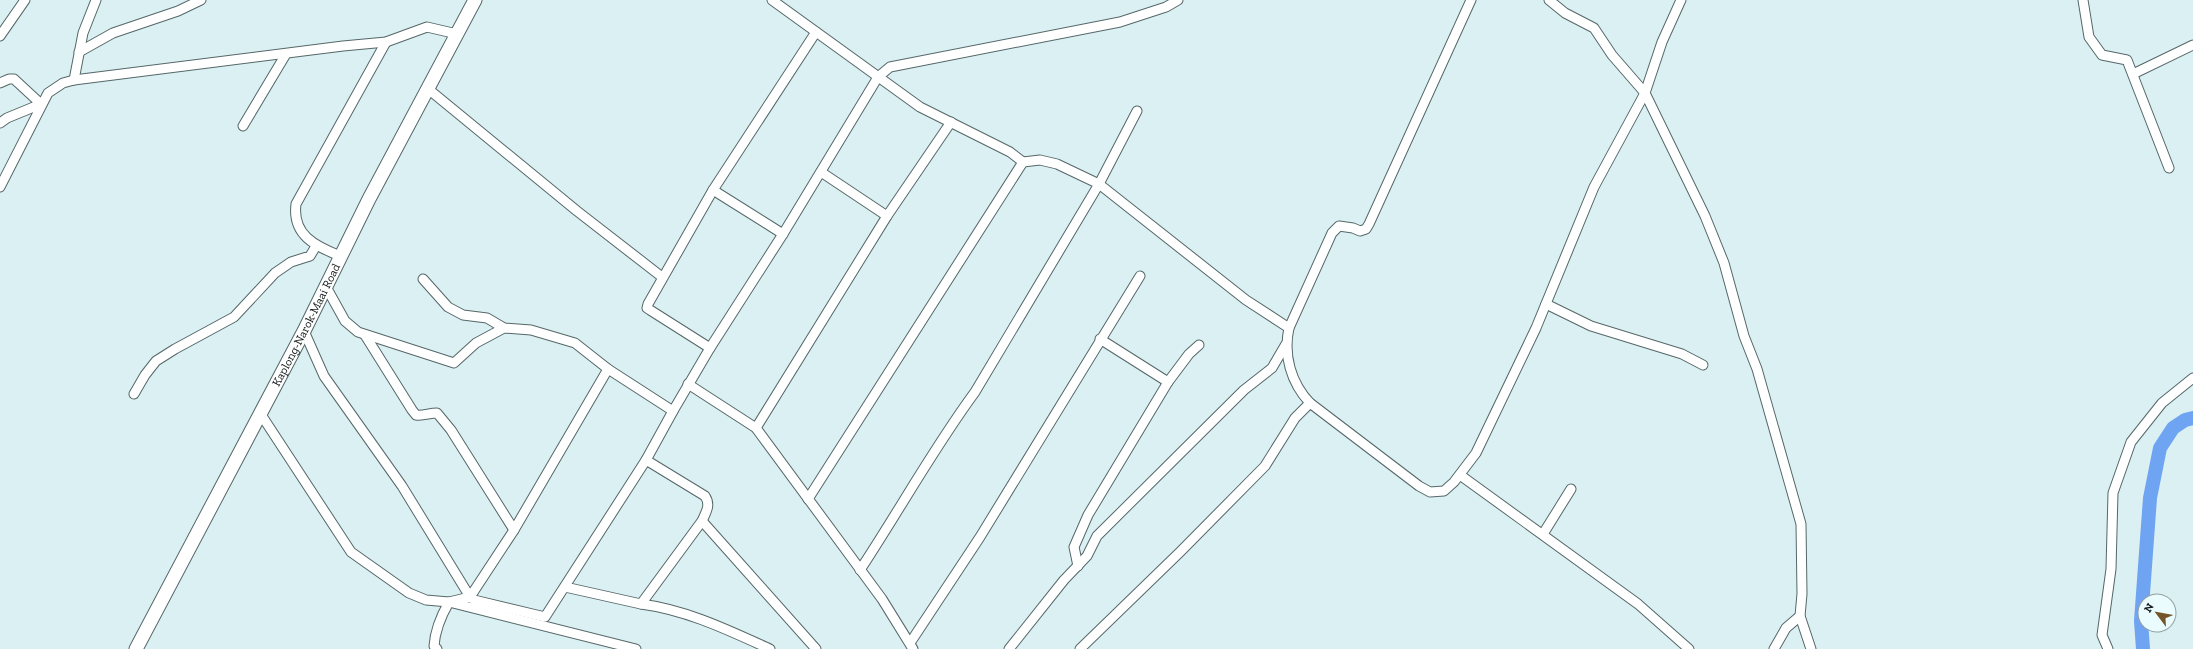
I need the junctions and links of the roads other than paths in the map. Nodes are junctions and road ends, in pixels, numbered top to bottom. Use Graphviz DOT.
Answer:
graph roads {
  1 [pos="25,0"];
  2 [pos="96,0"];
  3 [pos="201,0"];
  4 [pos="475,0"];
  5 [pos="772,0"];
  6 [pos="1178,0"];
  7 [pos="1471,0"];
  8 [pos="1549,0"];
  9 [pos="1681,0"];
  10 [pos="2083,0"];
  11 [pos="816,32"];
  12 [pos="457,34"];
  13 [pos="0,36"];
  14 [pos="386,42"];
  15 [pos="2193,45"];
  16 [pos="79,52"];
  17 [pos="286,54"];
  18 [pos="2133,74"];
  19 [pos="878,77"];
  20 [pos="74,80"];
  21 [pos="0,83"];
  22 [pos="427,88"];
  23 [pos="1645,93"];
  24 [pos="41,104"];
  25 [pos="1137,111"];
  26 [pos="951,122"];
  27 [pos="0,123"];
  28 [pos="243,126"];
  29 [pos="1023,162"];
  30 [pos="2169,168"];
  31 [pos="821,172"];
  32 [pos="1098,184"];
  33 [pos="0,187"];
  34 [pos="713,190"];
  35 [pos="887,216"];
  36 [pos="783,234"];
  37 [pos="316,246"];
  38 [pos="340,256"];
  39 [pos="1140,276"];
  40 [pos="662,277"];
  41 [pos="423,279"];
  42 [pos="325,285"];
  43 [pos="1546,304"];
  44 [pos="504,328"];
  45 [pos="1289,328"];
  46 [pos="304,330"];
  47 [pos="365,335"];
  48 [pos="1100,339"];
  49 [pos="1286,344"];
  50 [pos="1199,346"];
  51 [pos="710,348"];
  52 [pos="1703,365"];
  53 [pos="608,369"];
  54 [pos="2193,378"];
  55 [pos="1168,382"];
  56 [pos="688,384"];
  57 [pos="134,394"];
  58 [pos="1310,403"];
  59 [pos="673,411"];
  60 [pos="260,413"];
  61 [pos="756,428"];
  62 [pos="646,460"];
  63 [pos="1460,475"];
  64 [pos="1571,488"];
  65 [pos="808,499"];
  66 [pos="702,522"];
  67 [pos="514,530"];
  68 [pos="1543,534"];
  69 [pos="1078,566"];
  70 [pos="860,570"];
  71 [pos="565,586"];
  72 [pos="470,597"];
  73 [pos="449,602"];
  74 [pos="641,604"];
  75 [pos="1800,616"];
  76 [pos="912,646"];
  77 [pos="136,649"];
  78 [pos="437,649"];
  79 [pos="636,649"];
  80 [pos="770,649"];
  81 [pos="816,649"];
  82 [pos="1009,649"];
  83 [pos="1080,649"];
  84 [pos="1689,649"];
  85 [pos="1774,649"];
  86 [pos="1811,649"];
  87 [pos="2108,649"];
  1 -- 13 [label="street"];
  2 -- 16 [label="street"];
  3 -- 16 [label="street"];
  4 -- 12 [label="highway, Kaplong-Narok-Maai Road"];
  5 -- 11 [label="street"];
  6 -- 19 [label="street"];
  7 -- 45 [label="street"];
  8 -- 23 [label="street"];
  9 -- 23 [label="street"];
  10 -- 18 [label="street"];
  11 -- 19 [label="street"];
  11 -- 34 [label="street"];
  12 -- 14 [label="street"];
  12 -- 22 [label="highway, Kaplong-Narok-Maai Road"];
  14 -- 17 [label="street"];
  14 -- 37 [label="street"];
  15 -- 18 [label="street"];
  16 -- 20 [label="street"];
  17 -- 20 [label="street"];
  17 -- 28 [label="street"];
  18 -- 30 [label="street"];
  19 -- 26 [label="street"];
  19 -- 31 [label="street"];
  20 -- 24 [label="street"];
  21 -- 24 [label="street"];
  22 -- 38 [label="highway, Kaplong-Narok-Maai Road"];
  22 -- 40 [label="street"];
  23 -- 43 [label="street"];
  23 -- 75 [label="street"];
  24 -- 27 [label="street"];
  24 -- 33 [label="street"];
  25 -- 32 [label="street"];
  26 -- 29 [label="street"];
  26 -- 35 [label="street"];
  29 -- 32 [label="street"];
  29 -- 65 [label="street"];
  31 -- 35 [label="street"];
  31 -- 36 [label="street"];
  32 -- 45 [label="street"];
  32 -- 70 [label="street"];
  34 -- 36 [label="street"];
  34 -- 40 [label="street"];
  35 -- 61 [label="street"];
  36 -- 51 [label="street"];
  37 -- 38 [label="street"];
  37 -- 57 [label="street"];
  38 -- 42 [label="highway, Kaplong-Narok-Maai Road"];
  39 -- 48 [label="street"];
  40 -- 51 [label="street"];
  41 -- 44 [label="street"];
  42 -- 46 [label="highway, Kaplong-Narok-Maai Road"];
  42 -- 47 [label="street"];
  43 -- 52 [label="street"];
  43 -- 63 [label="street"];
  44 -- 47 [label="street"];
  44 -- 53 [label="street"];
  45 -- 49 [label="street"];
  46 -- 60 [label="highway, Kaplong-Narok-Maai Road"];
  46 -- 72 [label="street"];
  47 -- 67 [label="street"];
  48 -- 55 [label="street"];
  48 -- 76 [label="street"];
  49 -- 58 [label="street"];
  49 -- 69 [label="street"];
  50 -- 55 [label="street"];
  51 -- 56 [label="street"];
  53 -- 59 [label="street"];
  53 -- 67 [label="street"];
  54 -- 87 [label="street"];
  55 -- 69 [label="street"];
  56 -- 59 [label="street"];
  56 -- 61 [label="street"];
  58 -- 63 [label="street"];
  58 -- 83 [label="street"];
  59 -- 62 [label="street"];
  60 -- 73 [label="street"];
  60 -- 77 [label="highway, Kaplong-Narok-Maai Road"];
  61 -- 65 [label="street"];
  62 -- 66 [label="street"];
  62 -- 71 [label="street"];
  63 -- 68 [label="street"];
  64 -- 68 [label="street"];
  65 -- 70 [label="street"];
  66 -- 74 [label="street"];
  66 -- 81 [label="street"];
  67 -- 72 [label="street"];
  68 -- 84 [label="street"];
  69 -- 82 [label="street"];
  70 -- 76 [label="street"];
  71 -- 72 [label="street"];
  71 -- 74 [label="street"];
  72 -- 73 [label="street"];
  73 -- 78 [label="street"];
  73 -- 79 [label="street"];
  74 -- 80 [label="street"];
  75 -- 85 [label="street"];
  75 -- 86 [label="street"];
}
